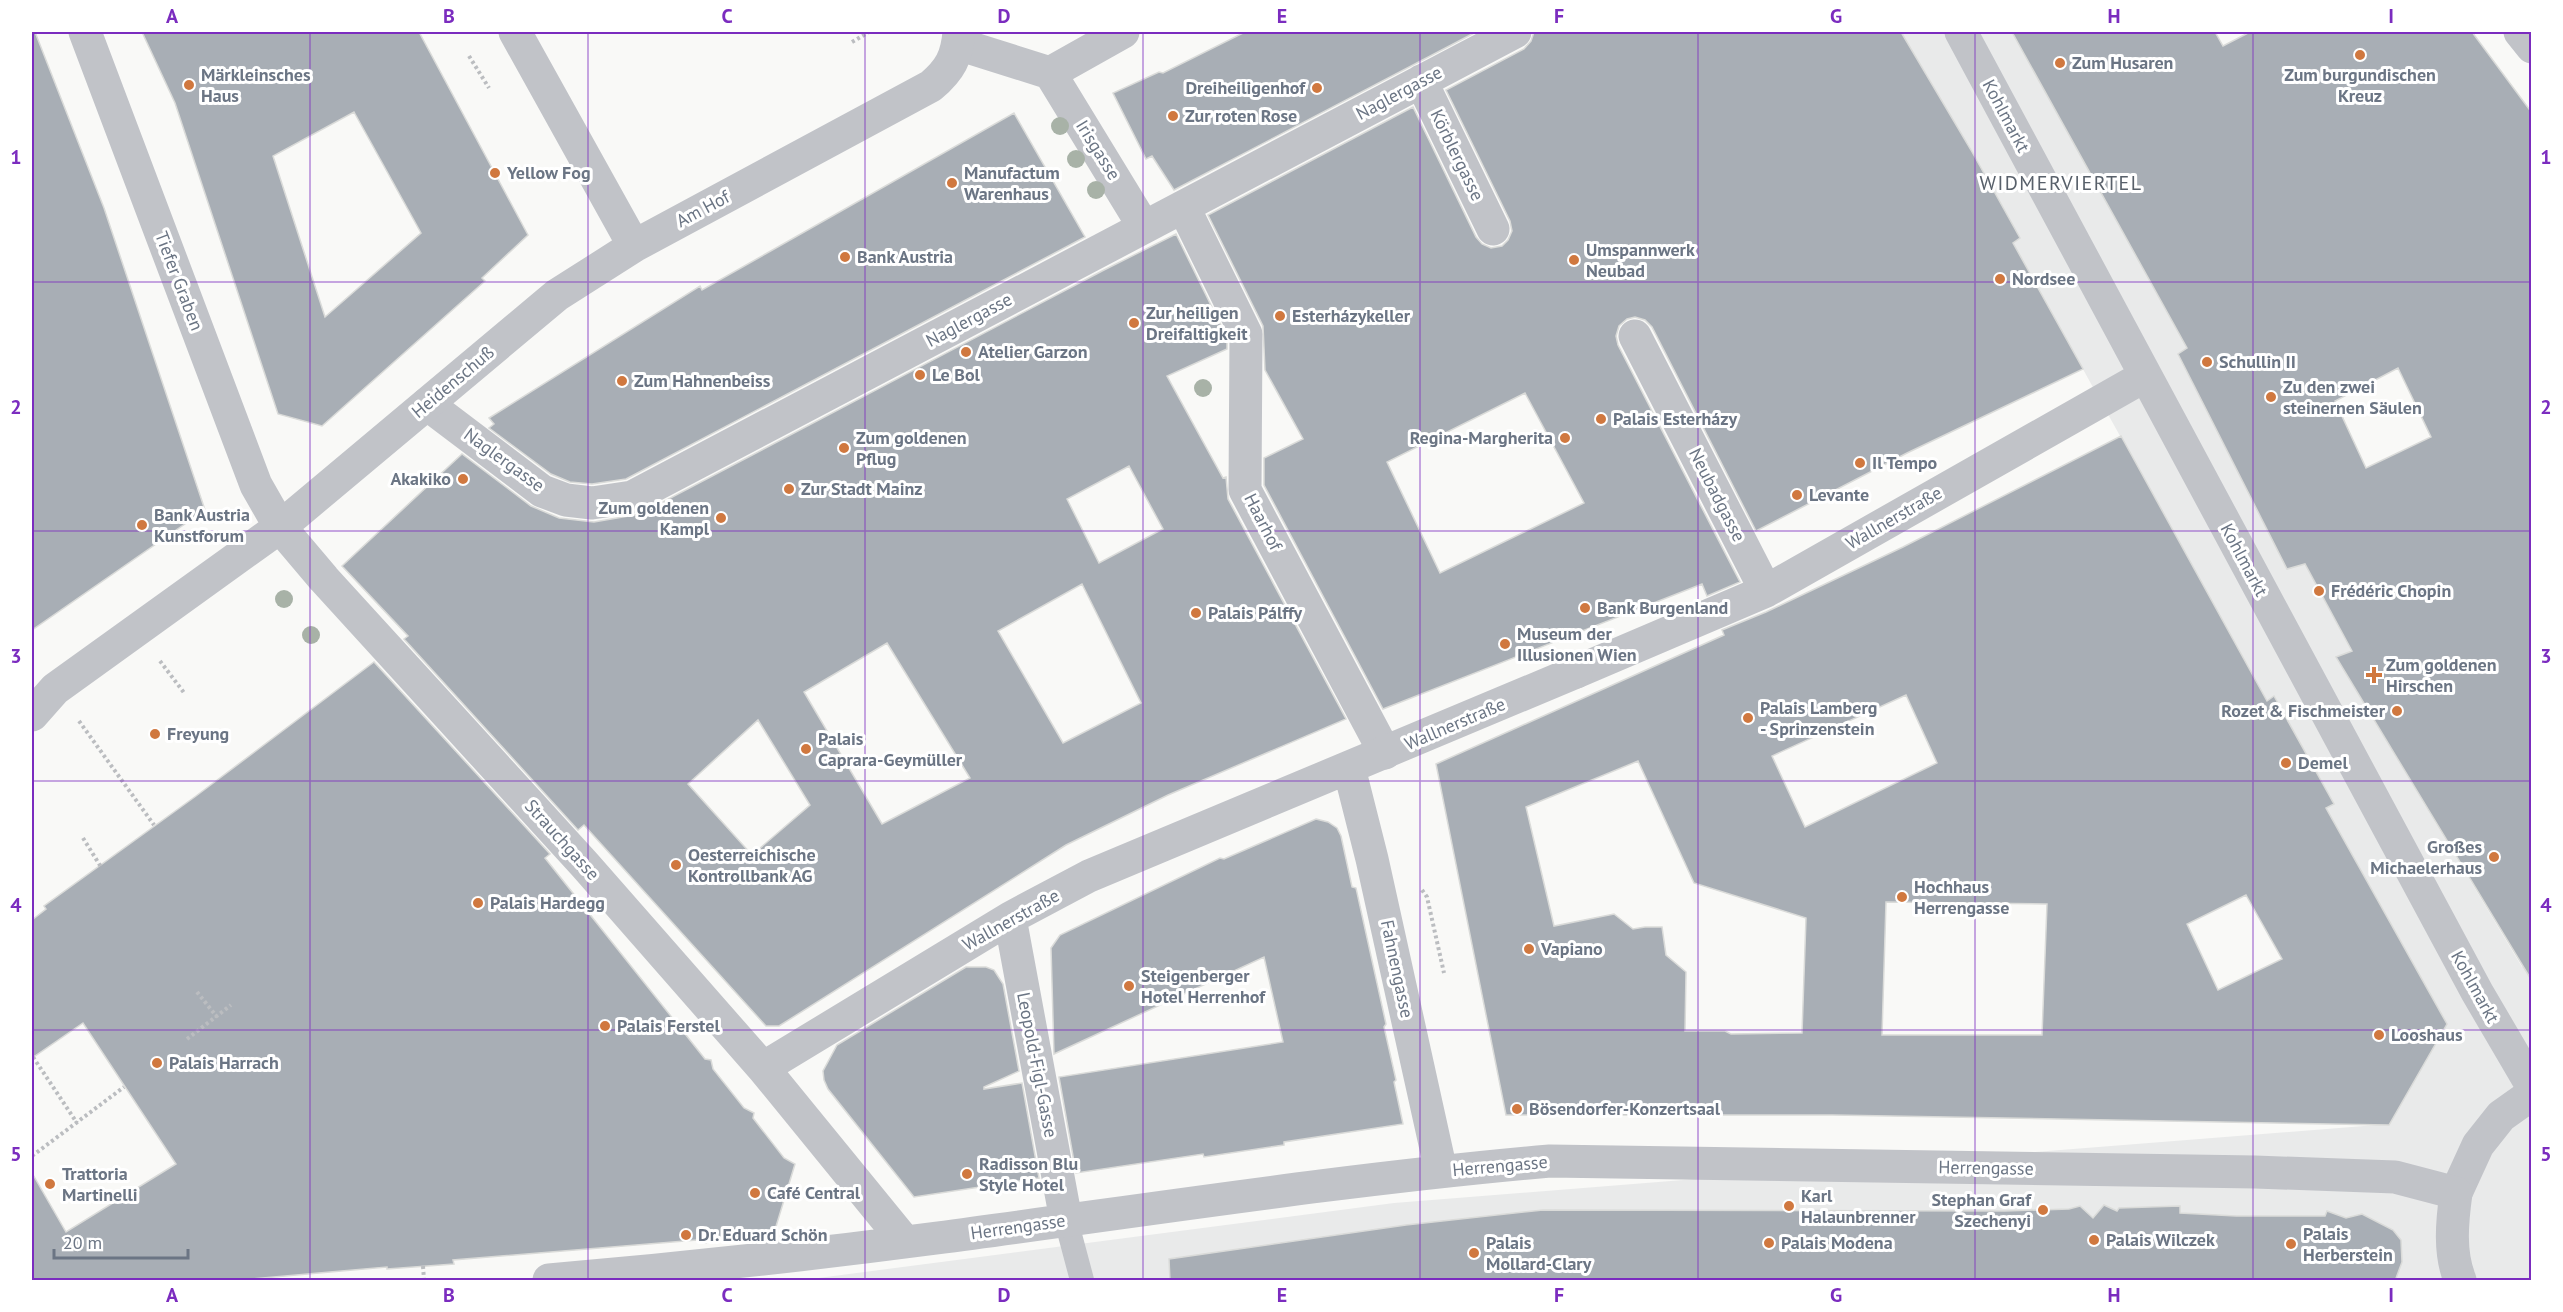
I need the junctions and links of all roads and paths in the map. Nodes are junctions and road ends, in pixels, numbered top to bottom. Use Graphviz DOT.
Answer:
graph roads {
  1 [pos="85,32"];
  2 [pos="515,32"];
  3 [pos="869,32"];
  4 [pos="1123,32"];
  5 [pos="1515,32"];
  6 [pos="1961,32"];
  7 [pos="2520,32"];
  8 [pos="959,38"];
  9 [pos="852,42"];
  10 [pos="2532,47"];
  11 [pos="469,56"];
  12 [pos="1050,73"];
  13 [pos="1421,81"];
  14 [pos="489,88"];
  15 [pos="1184,208"];
  16 [pos="1144,227"];
  17 [pos="1493,229"];
  18 [pos="634,246"];
  19 [pos="1635,336"];
  20 [pos="2145,376"];
  21 [pos="427,404"];
  22 [pos="279,527"];
  23 [pos="1766,591"];
  24 [pos="158,658"];
  25 [pos="185,694"];
  26 [pos="75,714"];
  27 [pos="32,715"];
  28 [pos="1385,753"];
  29 [pos="1349,768"];
  30 [pos="154,825"];
  31 [pos="83,838"];
  32 [pos="101,867"];
  33 [pos="1427,897"];
  34 [pos="1010,918"];
  35 [pos="1444,973"];
  36 [pos="197,992"];
  37 [pos="231,1005"];
  38 [pos="217,1017"];
  39 [pos="187,1039"];
  40 [pos="33,1057"];
  41 [pos="763,1068"];
  42 [pos="2532,1086"];
  43 [pos="124,1087"];
  44 [pos="2532,1094"];
  45 [pos="77,1123"];
  46 [pos="32,1156"];
  47 [pos="1441,1171"];
  48 [pos="2457,1193"];
  49 [pos="1066,1220"];
  50 [pos="905,1242"];
  51 [pos="423,1266"];
  52 [pos="697,1274"];
  53 [pos="424,1281"];
  54 [pos="549,1281"];
  55 [pos="1083,1281"];
  56 [pos="2460,1281"];
  1 -- 22 [label="street, Tiefer Graben"];
  2 -- 18 [label="street"];
  3 -- 9 [label="path"];
  4 -- 12 [label="street"];
  5 -- 13 [label="street, Naglergasse"];
  6 -- 20 [label="street, Kohlmarkt"];
  7 -- 10 [label="street"];
  8 -- 12 [label="street"];
  8 -- 18 [label="street, Am Hof"];
  11 -- 14 [label="path"];
  12 -- 16 [label="street, Irisgasse"];
  13 -- 15 [label="street, Naglergasse"];
  13 -- 17 [label="street, Körblergasse"];
  15 -- 16 [label="street, Naglergasse"];
  15 -- 28 [label="street, Haarhof"];
  16 -- 21 [label="street, Naglergasse"];
  18 -- 21 [label="street, Heidenschuß"];
  19 -- 23 [label="street, Neubadgasse"];
  20 -- 23 [label="street, Wallnerstraße"];
  20 -- 42 [label="street, Kohlmarkt"];
  21 -- 22 [label="street, Heidenschuß"];
  22 -- 27 [label="street"];
  22 -- 41 [label="street, Strauchgasse"];
  23 -- 28 [label="street, Wallnerstraße"];
  24 -- 25 [label="path"];
  26 -- 30 [label="path"];
  28 -- 29 [label="street, Wallnerstraße"];
  29 -- 34 [label="street, Wallnerstraße"];
  29 -- 47 [label="street, Fahnengasse"];
  31 -- 32 [label="path"];
  33 -- 35 [label="path"];
  34 -- 41 [label="street, Wallnerstraße"];
  34 -- 49 [label="street, Leopold-Figl-Gasse"];
  36 -- 38 [label="path"];
  37 -- 38 [label="path"];
  38 -- 39 [label="path"];
  40 -- 45 [label="path"];
  41 -- 50 [label="street, Strauchgasse"];
  43 -- 45 [label="path"];
  44 -- 48 [label="street"];
  45 -- 46 [label="path"];
  47 -- 48 [label="street, Herrengasse"];
  47 -- 49 [label="street, Herrengasse"];
  48 -- 56 [label="street"];
  49 -- 50 [label="street, Herrengasse"];
  49 -- 55 [label="lane, Leopold-Figl-Gasse"];
  50 -- 52 [label="street, Herrengasse"];
  51 -- 53 [label="path"];
  52 -- 54 [label="street, Herrengasse"];
}
